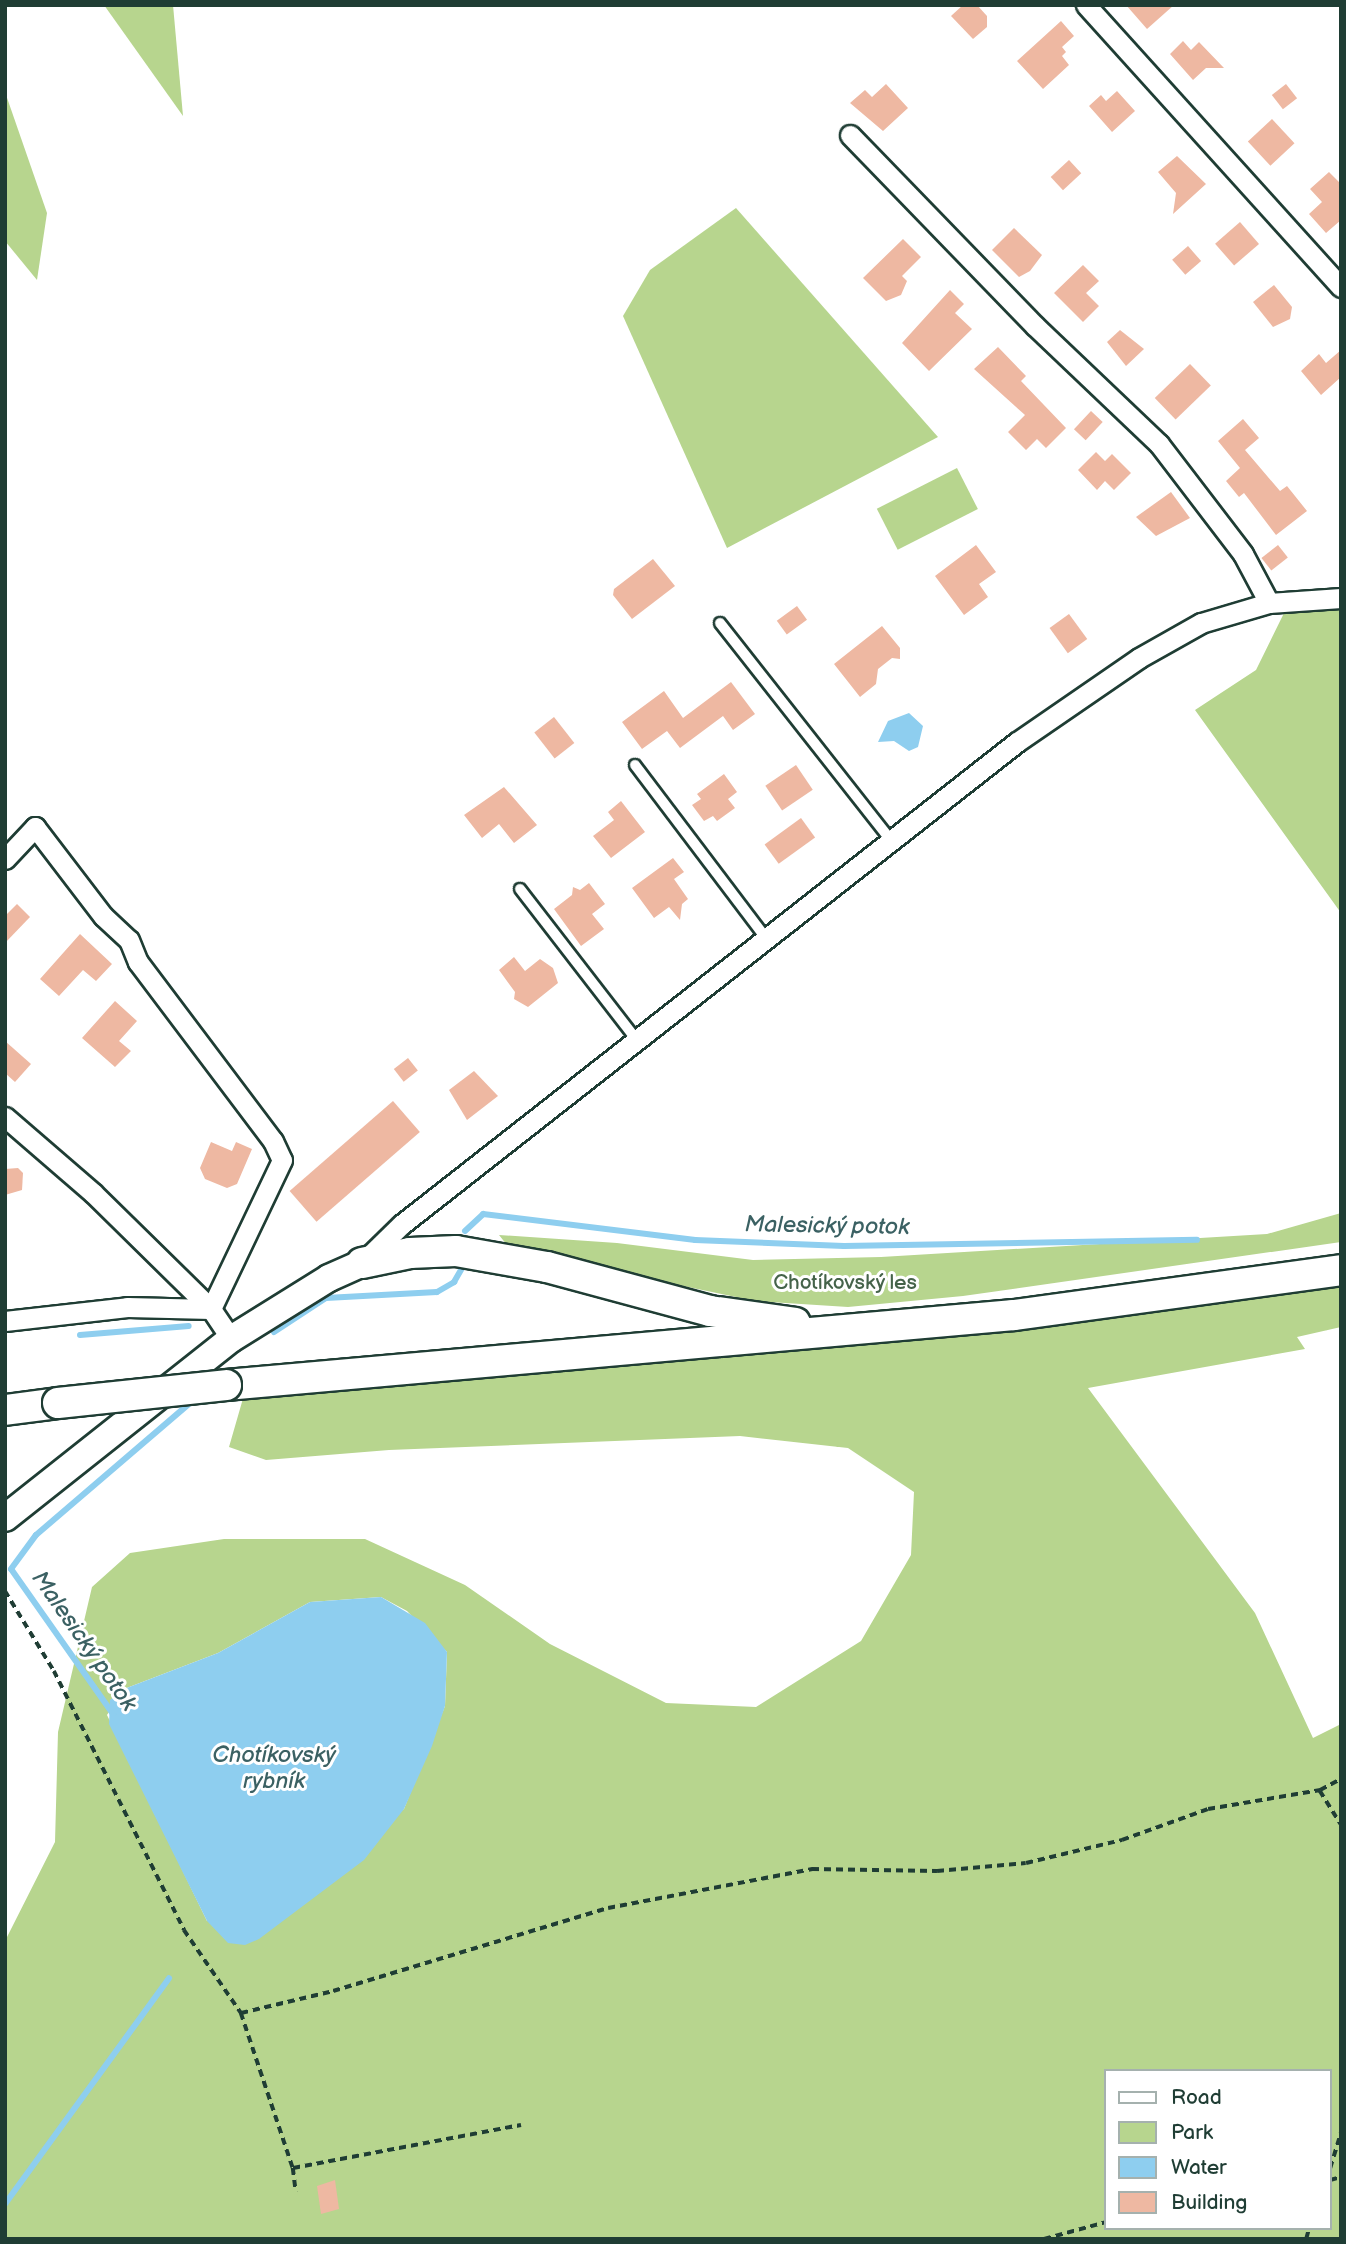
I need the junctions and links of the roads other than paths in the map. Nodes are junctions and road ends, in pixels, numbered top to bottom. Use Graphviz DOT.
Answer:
graph roads {
  1 [pos="1086,5"];
  2 [pos="850,135"];
  3 [pos="1341,287"];
  4 [pos="1339,593"];
  5 [pos="1269,603"];
  6 [pos="720,623"];
  7 [pos="635,765"];
  8 [pos="891,840"];
  9 [pos="5,859"];
  10 [pos="520,889"];
  11 [pos="766,938"];
  12 [pos="636,1040"];
  13 [pos="5,1117"];
  14 [pos="362,1263"];
  15 [pos="1341,1270"];
  16 [pos="211,1309"];
  17 [pos="5,1321"];
  18 [pos="876,1329"];
  19 [pos="231,1339"];
  20 [pos="5,1410"];
  21 [pos="5,1518"];
  1 -- 3 [label="street"];
  2 -- 5 [label="street"];
  4 -- 5 [label="street"];
  5 -- 8 [label="street"];
  6 -- 8 [label="lane"];
  7 -- 11 [label="lane"];
  8 -- 11 [label="street"];
  9 -- 16 [label="street"];
  10 -- 12 [label="lane"];
  11 -- 12 [label="street"];
  12 -- 14 [label="street"];
  13 -- 16 [label="street"];
  14 -- 18 [label="main road"];
  14 -- 19 [label="street"];
  15 -- 18 [label="main road"];
  16 -- 17 [label="street"];
  16 -- 19 [label="street"];
  18 -- 20 [label="main road, bridge"];
  19 -- 21 [label="street"];
}
